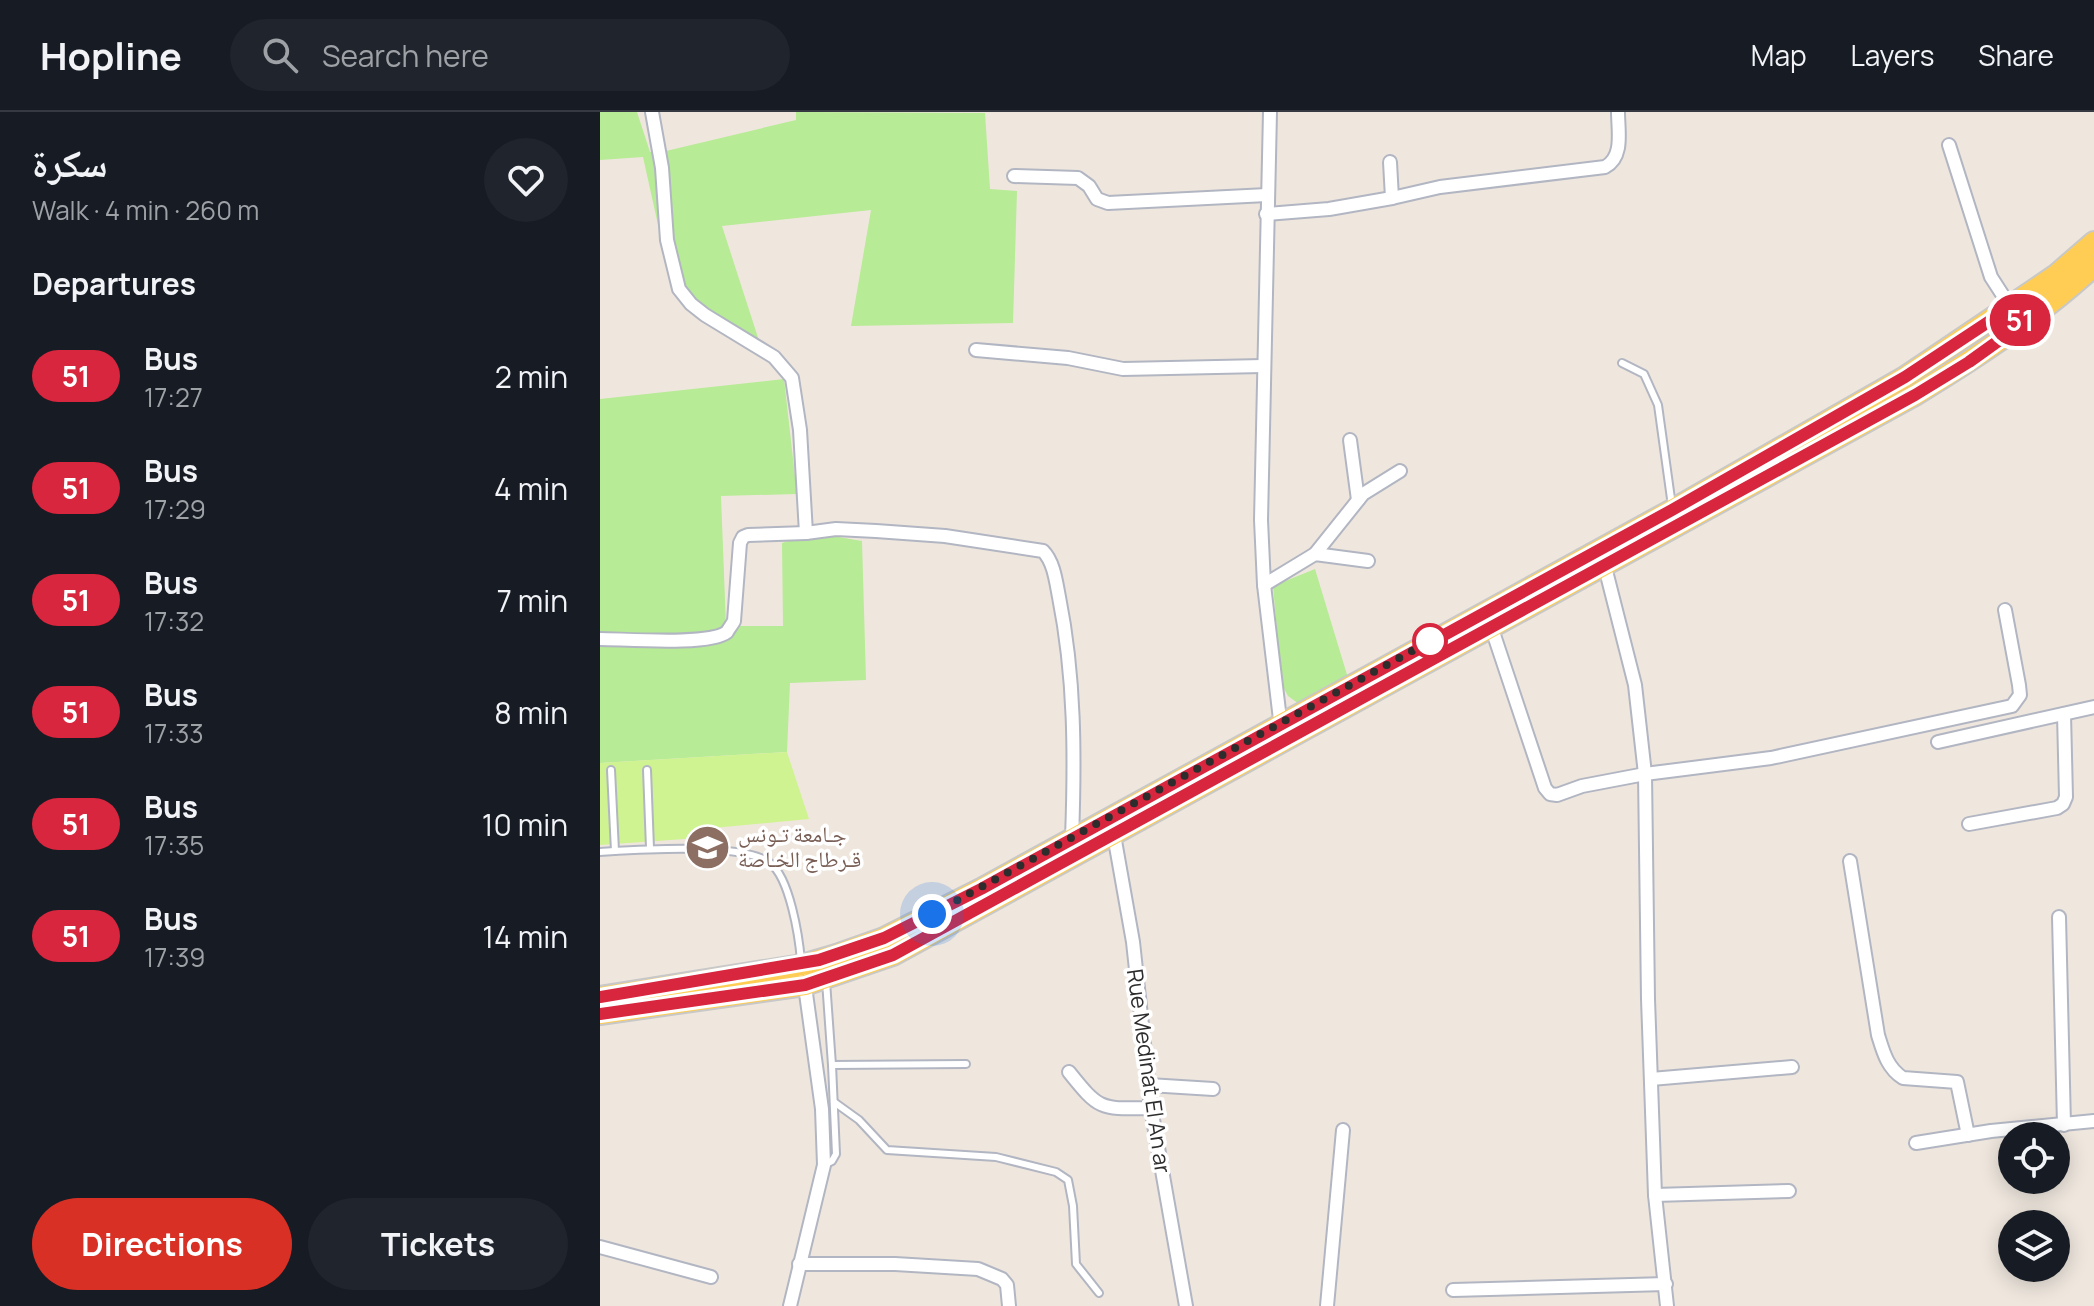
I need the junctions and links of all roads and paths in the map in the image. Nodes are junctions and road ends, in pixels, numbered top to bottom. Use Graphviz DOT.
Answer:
graph roads {
  1 [pos="652,112"];
  2 [pos="1270,112"];
  3 [pos="1277,112"];
  4 [pos="1618,112"];
  5 [pos="1949,145"];
  6 [pos="1390,162"];
  7 [pos="1014,176"];
  8 [pos="1267,195"];
  9 [pos="1392,198"];
  10 [pos="1266,214"];
  11 [pos="2094,242"];
  12 [pos="2094,266"];
  13 [pos="2016,315"];
  14 [pos="976,350"];
  15 [pos="1622,363"];
  16 [pos="1263,366"];
  17 [pos="1350,440"];
  18 [pos="1400,471"];
  19 [pos="1358,500"];
  20 [pos="1672,510"];
  21 [pos="806,533"];
  22 [pos="1315,554"];
  23 [pos="1368,561"];
  24 [pos="1605,567"];
  25 [pos="1264,585"];
  26 [pos="2005,610"];
  27 [pos="1491,626"];
  28 [pos="600,639"];
  29 [pos="2094,707"];
  30 [pos="2064,714"];
  31 [pos="1282,732"];
  32 [pos="1938,742"];
  33 [pos="611,770"];
  34 [pos="647,770"];
  35 [pos="1645,774"];
  36 [pos="1969,824"];
  37 [pos="1114,835"];
  38 [pos="1072,838"];
  39 [pos="650,848"];
  40 [pos="615,851"];
  41 [pos="600,852"];
  42 [pos="1850,861"];
  43 [pos="2059,917"];
  44 [pos="804,975"];
  45 [pos="826,980"];
  46 [pos="600,997"];
  47 [pos="600,1014"];
  48 [pos="966,1064"];
  49 [pos="832,1065"];
  50 [pos="1792,1067"];
  51 [pos="1069,1072"];
  52 [pos="1651,1079"];
  53 [pos="1149,1085"];
  54 [pos="1213,1089"];
  55 [pos="834,1102"];
  56 [pos="1151,1108"];
  57 [pos="2094,1121"];
  58 [pos="2064,1122"];
  59 [pos="2070,1124"];
  60 [pos="1343,1130"];
  61 [pos="1998,1132"];
  62 [pos="1968,1135"];
  63 [pos="1916,1143"];
  64 [pos="824,1165"];
  65 [pos="1789,1191"];
  66 [pos="1655,1195"];
  67 [pos="600,1247"];
  68 [pos="799,1264"];
  69 [pos="711,1277"];
  70 [pos="1666,1284"];
  71 [pos="1453,1290"];
  72 [pos="1099,1293"];
  73 [pos="790,1306"];
  74 [pos="1009,1306"];
  75 [pos="1186,1306"];
  76 [pos="1327,1306"];
  77 [pos="1667,1306"];
  1 -- 21 [label="street"];
  2 -- 3 [label="street"];
  2 -- 8 [label="street"];
  4 -- 9 [label="street"];
  5 -- 13 [label="street"];
  6 -- 9 [label="street"];
  7 -- 8 [label="street"];
  8 -- 10 [label="street"];
  9 -- 10 [label="street"];
  10 -- 16 [label="street"];
  11 -- 13 [label="main road"];
  12 -- 13 [label="main road"];
  13 -- 20 [label="main road"];
  13 -- 24 [label="main road"];
  14 -- 16 [label="street"];
  15 -- 20 [label="lane"];
  16 -- 25 [label="street"];
  17 -- 19 [label="street"];
  18 -- 19 [label="street"];
  19 -- 22 [label="street"];
  20 -- 31 [label="main road"];
  21 -- 28 [label="street"];
  21 -- 38 [label="street"];
  22 -- 23 [label="street"];
  22 -- 25 [label="street"];
  24 -- 27 [label="main road"];
  24 -- 35 [label="street"];
  25 -- 31 [label="street"];
  26 -- 35 [label="street"];
  27 -- 31 [label="main road"];
  27 -- 35 [label="street"];
  29 -- 30 [label="street"];
  30 -- 32 [label="street"];
  30 -- 36 [label="street"];
  31 -- 37 [label="main road"];
  31 -- 38 [label="main road"];
  33 -- 40 [label="lane"];
  34 -- 39 [label="lane"];
  35 -- 52 [label="street"];
  37 -- 45 [label="main road"];
  37 -- 53 [label="street, Rue Medinat El An ar"];
  38 -- 44 [label="main road"];
  39 -- 40 [label="lane"];
  39 -- 44 [label="lane"];
  40 -- 41 [label="lane"];
  42 -- 62 [label="street"];
  43 -- 58 [label="street"];
  44 -- 45 [label="main road"];
  44 -- 46 [label="main road"];
  44 -- 47 [label="main road"];
  44 -- 64 [label="street"];
  45 -- 49 [label="lane"];
  48 -- 49 [label="lane"];
  49 -- 55 [label="lane"];
  50 -- 52 [label="street"];
  51 -- 56 [label="street"];
  52 -- 66 [label="street"];
  53 -- 54 [label="street"];
  53 -- 56 [label="street, Rue Medinat El An ar"];
  55 -- 64 [label="lane"];
  55 -- 72 [label="lane"];
  56 -- 75 [label="street, Rue Medinat El An ar"];
  57 -- 59 [label="street"];
  60 -- 76 [label="street"];
  61 -- 62 [label="street"];
  62 -- 63 [label="street"];
  64 -- 68 [label="street"];
  65 -- 66 [label="street"];
  66 -- 70 [label="street"];
  67 -- 69 [label="street"];
  68 -- 73 [label="street"];
  68 -- 74 [label="street"];
  70 -- 71 [label="street"];
  70 -- 77 [label="street"];
}
